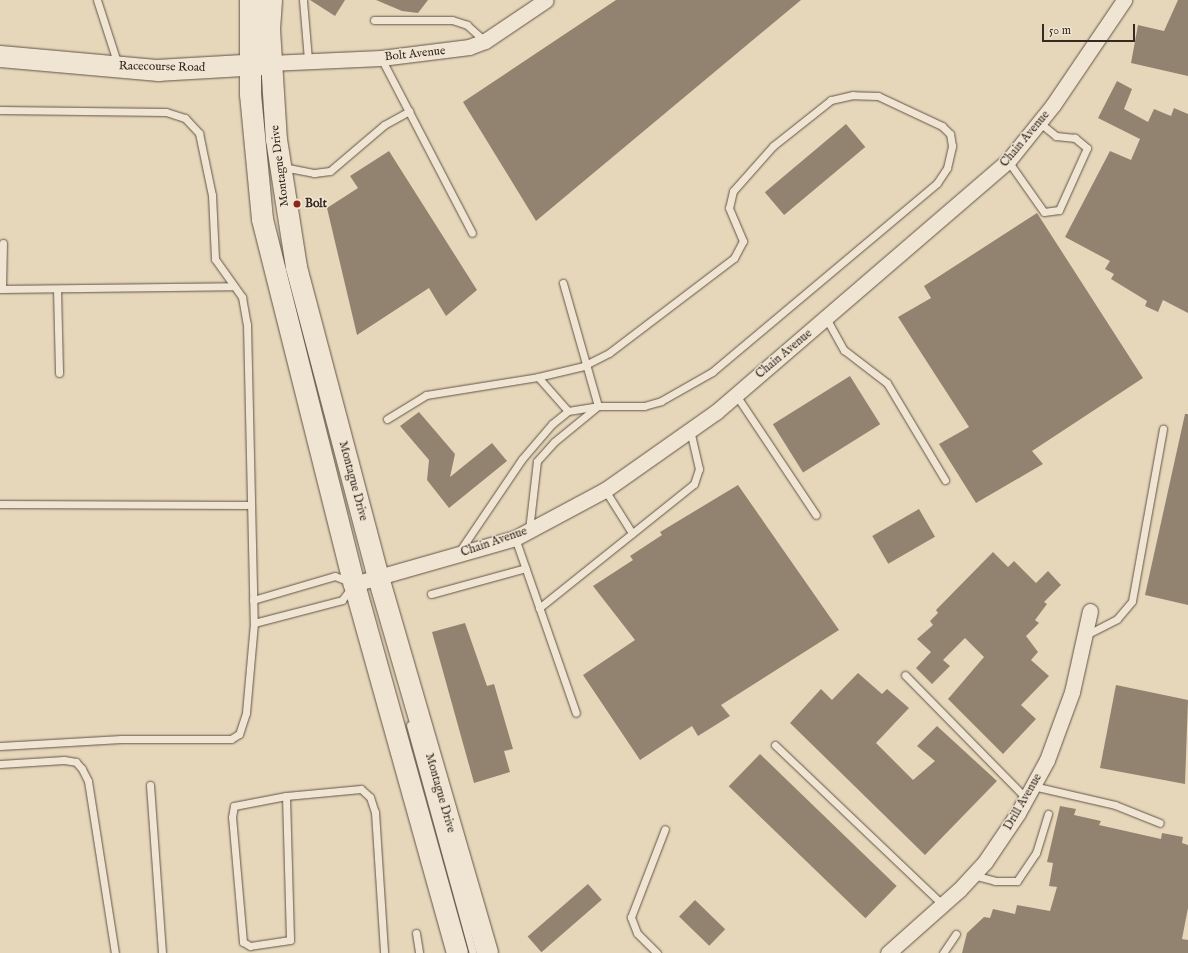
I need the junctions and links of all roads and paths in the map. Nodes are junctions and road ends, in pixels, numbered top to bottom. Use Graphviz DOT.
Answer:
graph roads {
  1 [pos="97,0"];
  2 [pos="250,0"];
  3 [pos="271,0"];
  4 [pos="303,0"];
  5 [pos="546,0"];
  6 [pos="1124,0"];
  7 [pos="374,20"];
  8 [pos="485,41"];
  9 [pos="0,56"];
  10 [pos="381,58"];
  11 [pos="308,60"];
  12 [pos="0,62"];
  13 [pos="75,63"];
  14 [pos="270,63"];
  15 [pos="249,65"];
  16 [pos="118,66"];
  17 [pos="0,110"];
  18 [pos="409,111"];
  19 [pos="1040,123"];
  20 [pos="1008,161"];
  21 [pos="279,167"];
  22 [pos="472,233"];
  23 [pos="3,243"];
  24 [pos="296,267"];
  25 [pos="563,283"];
  26 [pos="233,286"];
  27 [pos="1,289"];
  28 [pos="57,289"];
  29 [pos="299,315"];
  30 [pos="826,318"];
  31 [pos="584,366"];
  32 [pos="59,373"];
  33 [pos="538,377"];
  34 [pos="736,395"];
  35 [pos="598,406"];
  36 [pos="568,411"];
  37 [pos="387,419"];
  38 [pos="1163,429"];
  39 [pos="690,430"];
  40 [pos="944,480"];
  41 [pos="605,490"];
  42 [pos="0,504"];
  43 [pos="249,505"];
  44 [pos="816,515"];
  45 [pos="529,531"];
  46 [pos="632,533"];
  47 [pos="515,538"];
  48 [pos="456,555"];
  49 [pos="526,568"];
  50 [pos="378,577"];
  51 [pos="354,584"];
  52 [pos="431,594"];
  53 [pos="253,600"];
  54 [pos="539,608"];
  55 [pos="1090,611"];
  56 [pos="254,623"];
  57 [pos="1084,636"];
  58 [pos="395,670"];
  59 [pos="905,675"];
  60 [pos="576,713"];
  61 [pos="407,715"];
  62 [pos="775,745"];
  63 [pos="0,746"];
  64 [pos="0,764"];
  65 [pos="150,785"];
  66 [pos="1030,792"];
  67 [pos="286,796"];
  68 [pos="1048,814"];
  69 [pos="1160,823"];
  70 [pos="665,829"];
  71 [pos="973,875"];
  72 [pos="943,906"];
  73 [pos="416,933"];
  74 [pos="956,934"];
  75 [pos="115,953"];
  76 [pos="162,953"];
  77 [pos="384,953"];
  78 [pos="419,953"];
  79 [pos="457,953"];
  80 [pos="473,953"];
  81 [pos="488,953"];
  82 [pos="658,953"];
  83 [pos="888,953"];
  84 [pos="943,953"];
  1 -- 16 [label="lane"];
  2 -- 15 [label="main road, Montague Drive"];
  3 -- 14 [label="main road, Montague Drive"];
  4 -- 11 [label="lane"];
  5 -- 8 [label="street, Bolt Avenue"];
  6 -- 19 [label="street, Chain Avenue"];
  7 -- 8 [label="lane"];
  8 -- 10 [label="street, Bolt Avenue"];
  9 -- 13 [label="main road, Racecourse Road"];
  10 -- 11 [label="street, Bolt Avenue"];
  10 -- 18 [label="lane"];
  11 -- 14 [label="street, Bolt Avenue"];
  12 -- 13 [label="main road, Racecourse Road"];
  13 -- 16 [label="main road, Racecourse Road"];
  14 -- 15 [label="main road, Racecourse Road"];
  14 -- 21 [label="main road, Montague Drive"];
  15 -- 16 [label="main road, Racecourse Road"];
  15 -- 51 [label="main road, Montague Drive"];
  17 -- 26 [label="lane"];
  18 -- 21 [label="lane"];
  18 -- 22 [label="lane"];
  19 -- 20 [label="street, Chain Avenue"];
  19 -- 20 [label="lane"];
  20 -- 30 [label="street, Chain Avenue"];
  21 -- 24 [label="main road, Montague Drive"];
  23 -- 27 [label="lane"];
  24 -- 29 [label="lane"];
  24 -- 50 [label="main road, Montague Drive"];
  25 -- 31 [label="lane"];
  26 -- 28 [label="lane"];
  26 -- 43 [label="lane"];
  27 -- 28 [label="lane"];
  28 -- 32 [label="lane"];
  30 -- 34 [label="street, Chain Avenue"];
  30 -- 40 [label="lane"];
  31 -- 33 [label="lane"];
  31 -- 35 [label="lane"];
  31 -- 35 [label="lane"];
  33 -- 36 [label="lane"];
  33 -- 37 [label="lane"];
  34 -- 39 [label="street, Chain Avenue"];
  34 -- 44 [label="lane"];
  35 -- 36 [label="lane"];
  35 -- 45 [label="lane"];
  36 -- 48 [label="lane"];
  38 -- 57 [label="lane"];
  39 -- 41 [label="street, Chain Avenue"];
  39 -- 46 [label="lane"];
  41 -- 45 [label="street, Chain Avenue"];
  41 -- 46 [label="lane"];
  42 -- 43 [label="lane"];
  43 -- 53 [label="lane"];
  45 -- 47 [label="street, Chain Avenue"];
  46 -- 54 [label="lane"];
  47 -- 48 [label="street, Chain Avenue"];
  47 -- 49 [label="lane"];
  48 -- 50 [label="street, Chain Avenue"];
  49 -- 52 [label="lane"];
  49 -- 54 [label="lane"];
  50 -- 51 [label="street, Chain Avenue"];
  50 -- 58 [label="lane"];
  50 -- 81 [label="main road, Montague Drive"];
  51 -- 53 [label="lane"];
  51 -- 56 [label="lane"];
  51 -- 79 [label="main road, Montague Drive"];
  53 -- 56 [label="lane"];
  54 -- 60 [label="lane"];
  55 -- 57 [label="street, Drill Avenue"];
  56 -- 63 [label="lane"];
  57 -- 66 [label="street, Drill Avenue"];
  59 -- 66 [label="lane"];
  61 -- 80 [label="lane"];
  62 -- 72 [label="lane"];
  64 -- 75 [label="lane"];
  65 -- 76 [label="lane"];
  66 -- 69 [label="lane"];
  66 -- 71 [label="street, Drill Avenue"];
  67 -- 67 [label="lane"];
  67 -- 77 [label="lane"];
  68 -- 71 [label="lane"];
  70 -- 82 [label="lane"];
  71 -- 72 [label="street, Drill Avenue"];
  72 -- 83 [label="street, Drill Avenue"];
  73 -- 78 [label="lane"];
  74 -- 84 [label="lane"];
}
